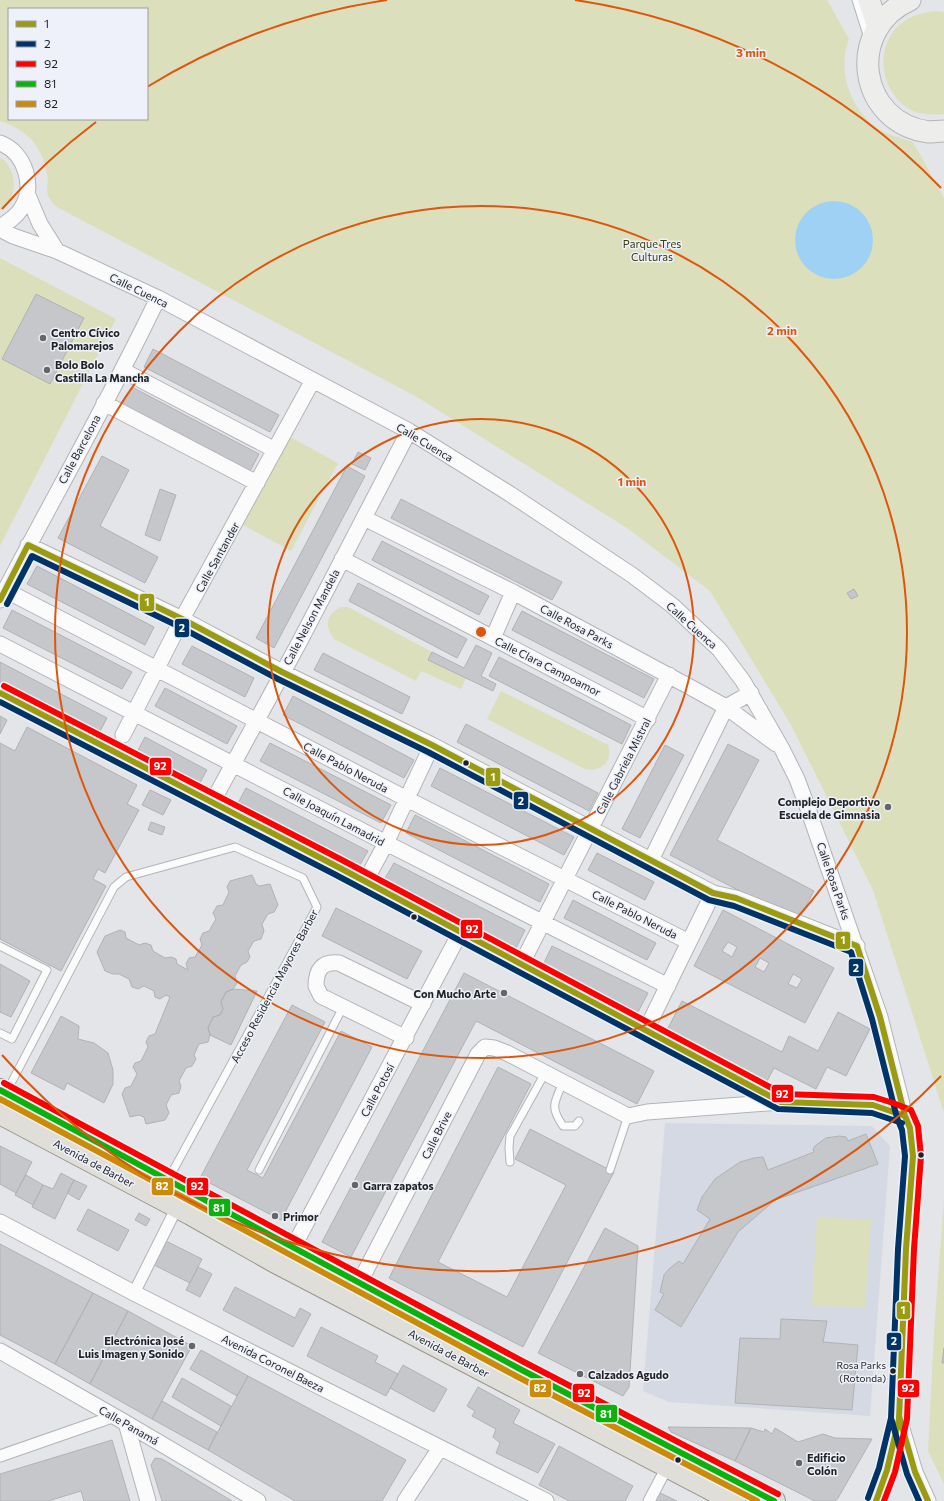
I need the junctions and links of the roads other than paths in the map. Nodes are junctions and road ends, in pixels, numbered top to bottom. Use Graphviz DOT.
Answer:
graph roads {
  1 [pos="856,0"];
  2 [pos="869,0"];
  3 [pos="910,0"];
  4 [pos="874,35"];
  5 [pos="936,132"];
  6 [pos="0,142"];
  7 [pos="944,147"];
  8 [pos="27,193"];
  9 [pos="0,228"];
  10 [pos="57,251"];
  11 [pos="158,298"];
  12 [pos="122,370"];
  13 [pos="313,380"];
  14 [pos="104,403"];
  15 [pos="408,431"];
  16 [pos="274,450"];
  17 [pos="257,483"];
  18 [pos="364,518"];
  19 [pos="28,545"];
  20 [pos="342,559"];
  21 [pos="513,592"];
  22 [pos="3,595"];
  23 [pos="182,619"];
  24 [pos="493,638"];
  25 [pos="0,644"];
  26 [pos="157,668"];
  27 [pos="282,672"];
  28 [pos="669,675"];
  29 [pos="0,693"];
  30 [pos="750,693"];
  31 [pos="726,707"];
  32 [pos="134,713"];
  33 [pos="648,719"];
  34 [pos="257,720"];
  35 [pos="124,735"];
  36 [pos="432,746"];
  37 [pos="782,749"];
  38 [pos="234,764"];
  39 [pos="407,799"];
  40 [pos="213,801"];
  41 [pos="591,829"];
  42 [pos="386,843"];
  43 [pos="651,860"];
  44 [pos="566,878"];
  45 [pos="366,882"];
  46 [pos="713,893"];
  47 [pos="542,923"];
  48 [pos="461,932"];
  49 [pos="689,942"];
  50 [pos="0,946"];
  51 [pos="857,946"];
  52 [pos="522,963"];
  53 [pos="668,986"];
  54 [pos="423,1004"];
  55 [pos="343,1007"];
  56 [pos="646,1030"];
  57 [pos="0,1033"];
  58 [pos="406,1038"];
  59 [pos="545,1073"];
  60 [pos="563,1083"];
  61 [pos="2,1098"];
  62 [pos="781,1102"];
  63 [pos="628,1116"];
  64 [pos="905,1116"];
  65 [pos="579,1121"];
  66 [pos="510,1162"];
  67 [pos="259,1170"];
  68 [pos="610,1170"];
  69 [pos="168,1181"];
  70 [pos="177,1207"];
  71 [pos="0,1222"];
  72 [pos="294,1248"];
  73 [pos="292,1270"];
  74 [pos="360,1284"];
  75 [pos="134,1293"];
  76 [pos="0,1351"];
  77 [pos="899,1419"];
  78 [pos="120,1420"];
  79 [pos="440,1448"];
  80 [pos="0,1456"];
  81 [pos="667,1467"];
  82 [pos="928,1498"];
  83 [pos="148,1501"];
  84 [pos="258,1501"];
  85 [pos="405,1501"];
  86 [pos="546,1501"];
  87 [pos="649,1501"];
  88 [pos="734,1501"];
  89 [pos="774,1501"];
  90 [pos="876,1501"];
  1 -- 4 [label="lane"];
  2 -- 4 [label="main road"];
  3 -- 4 [label="main road"];
  4 -- 5 [label="main road"];
  5 -- 7 [label="main road"];
  6 -- 8 [label="street"];
  8 -- 9 [label="street"];
  8 -- 10 [label="street"];
  9 -- 10 [label="street, Calle Cuenca"];
  10 -- 11 [label="street, Calle Cuenca"];
  11 -- 12 [label="street, Calle Barcelona"];
  11 -- 13 [label="street, Calle Cuenca"];
  12 -- 14 [label="street, Calle Barcelona"];
  12 -- 16 [label="street"];
  13 -- 15 [label="street, Calle Cuenca"];
  13 -- 16 [label="street, Calle Santander"];
  14 -- 17 [label="street"];
  14 -- 19 [label="street, Calle Barcelona"];
  15 -- 18 [label="street, Calle Nelson Mandela"];
  15 -- 30 [label="street, Calle Cuenca"];
  16 -- 17 [label="street, Calle Santander"];
  17 -- 23 [label="street, Calle Santander"];
  18 -- 20 [label="street, Calle Nelson Mandela"];
  18 -- 21 [label="street, Calle Rosa Parks"];
  19 -- 22 [label="street, Calle Barcelona"];
  19 -- 23 [label="street"];
  20 -- 24 [label="street, Calle Clara Campoamor"];
  20 -- 27 [label="street, Calle Nelson Mandela"];
  21 -- 24 [label="street"];
  21 -- 28 [label="street, Calle Rosa Parks"];
  22 -- 26 [label="street, Calle Pablo Neruda"];
  23 -- 26 [label="street, Calle Santander"];
  23 -- 27 [label="street"];
  24 -- 33 [label="street, Calle Clara Campoamor"];
  25 -- 32 [label="street, Calle Joaquín Lamadrid"];
  26 -- 32 [label="street, Calle Santander"];
  26 -- 34 [label="street, Calle Pablo Neruda"];
  27 -- 34 [label="street, Calle Nelson Mandela"];
  27 -- 36 [label="street"];
  28 -- 31 [label="street, Calle Rosa Parks"];
  28 -- 33 [label="street, Calle Gabriela Mistral"];
  29 -- 40 [label="street"];
  30 -- 31 [label="street"];
  30 -- 37 [label="street, Calle Rosa Parks"];
  31 -- 37 [label="street, Calle Rosa Parks"];
  31 -- 43 [label="street"];
  32 -- 35 [label="street, Calle Santander"];
  32 -- 38 [label="street, Calle Joaquín Lamadrid"];
  33 -- 41 [label="street, Calle Gabriela Mistral"];
  34 -- 38 [label="street, Calle Nelson Mandela"];
  34 -- 39 [label="street, Calle Pablo Neruda"];
  36 -- 39 [label="street"];
  36 -- 41 [label="street"];
  37 -- 51 [label="street, Calle Rosa Parks"];
  38 -- 40 [label="street, Calle Nelson Mandela"];
  38 -- 42 [label="street, Calle Joaquín Lamadrid"];
  39 -- 42 [label="street"];
  39 -- 44 [label="street, Calle Pablo Neruda"];
  40 -- 45 [label="street"];
  41 -- 43 [label="street"];
  41 -- 44 [label="street, Calle Gabriela Mistral"];
  42 -- 45 [label="street"];
  42 -- 47 [label="street, Calle Joaquín Lamadrid"];
  43 -- 46 [label="street"];
  44 -- 47 [label="street, Calle Gabriela Mistral"];
  44 -- 49 [label="street, Calle Pablo Neruda"];
  45 -- 48 [label="street"];
  46 -- 49 [label="street"];
  46 -- 51 [label="street"];
  47 -- 52 [label="street, Calle Gabriela Mistral"];
  47 -- 53 [label="street, Calle Joaquín Lamadrid"];
  48 -- 52 [label="street"];
  48 -- 54 [label="street, Calle Potosí"];
  49 -- 53 [label="street"];
  50 -- 57 [label="lane"];
  51 -- 64 [label="street, Calle Rosa Parks"];
  52 -- 56 [label="street"];
  53 -- 56 [label="street"];
  54 -- 55 [label="street"];
  54 -- 58 [label="street, Calle Potosí"];
  55 -- 58 [label="street"];
  55 -- 67 [label="lane"];
  56 -- 62 [label="street"];
  58 -- 72 [label="street, Calle Potosí"];
  59 -- 60 [label="street, Calle Brive"];
  59 -- 66 [label="lane"];
  59 -- 74 [label="street, Calle Brive"];
  60 -- 63 [label="street, Calle Brive"];
  60 -- 65 [label="lane"];
  61 -- 69 [label="main road, Avenida de Barber"];
  61 -- 69 [label="lane, Acceso Residencia Mayores Barber"];
  61 -- 70 [label="main road, Avenida de Barber"];
  62 -- 63 [label="street"];
  62 -- 64 [label="street"];
  63 -- 68 [label="lane"];
  64 -- 77 [label="street, Calle Rosa Parks"];
  69 -- 72 [label="main road, Avenida de Barber"];
  70 -- 73 [label="main road, Avenida de Barber"];
  70 -- 75 [label="street"];
  71 -- 75 [label="street, Avenida Coronel Baeza"];
  72 -- 73 [label="street"];
  72 -- 74 [label="main road, Avenida de Barber"];
  73 -- 81 [label="main road, Avenida de Barber"];
  74 -- 89 [label="main road, Avenida de Barber"];
  75 -- 79 [label="street, Avenida Coronel Baeza"];
  76 -- 78 [label="street, Calle Panamá"];
  77 -- 82 [label="street, Calle Rosa Parks"];
  77 -- 90 [label="street, Calle Rosa Parks"];
  78 -- 80 [label="street"];
  78 -- 83 [label="street"];
  78 -- 84 [label="street, Calle Panamá"];
  79 -- 85 [label="street"];
  79 -- 86 [label="street, Avenida Coronel Baeza"];
  81 -- 87 [label="street"];
  81 -- 88 [label="main road, Avenida de Barber"];
}
